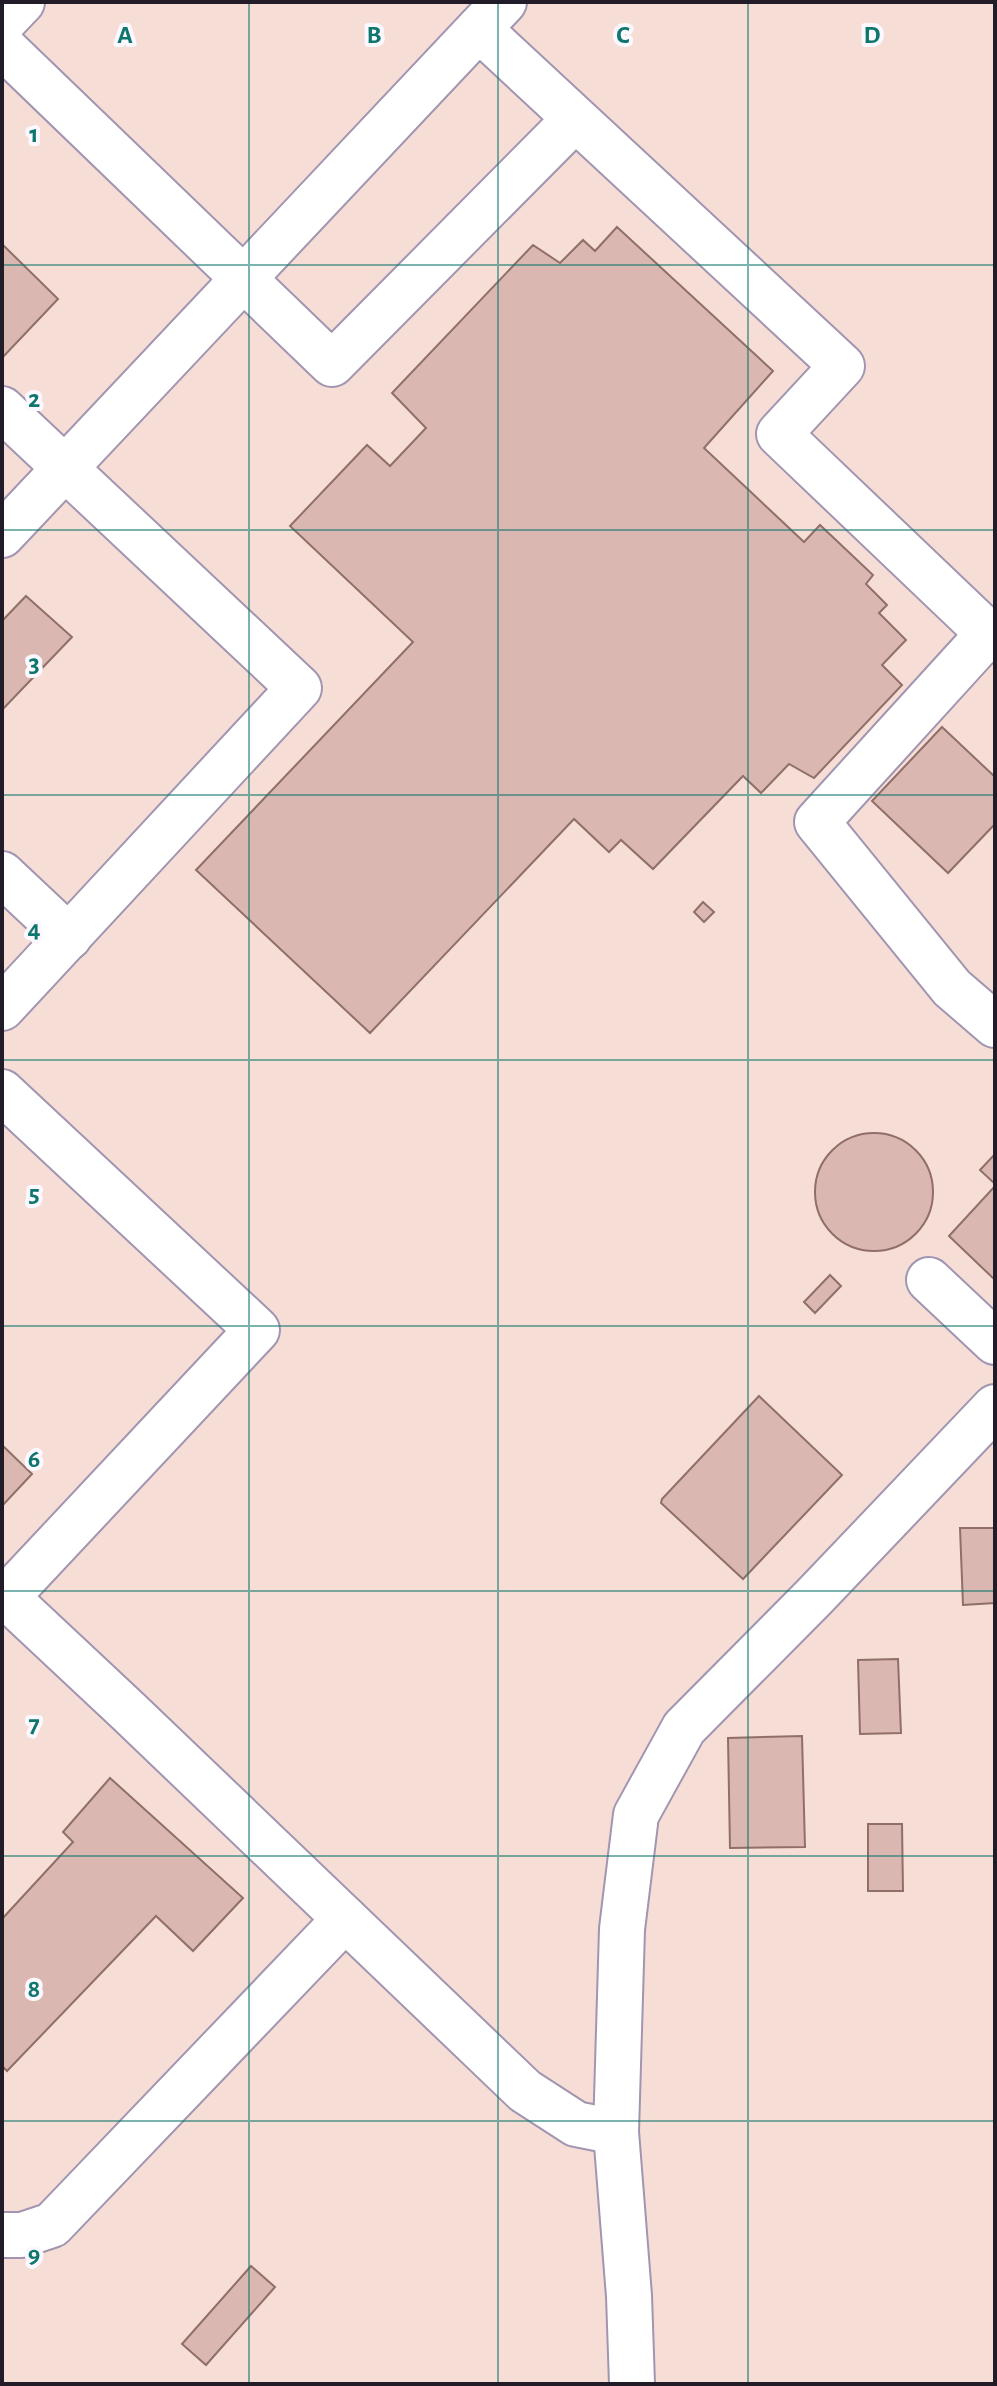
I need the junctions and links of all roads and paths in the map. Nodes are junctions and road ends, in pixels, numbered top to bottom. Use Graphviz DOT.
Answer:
graph roads {
  1 [pos="22,2"];
  2 [pos="492,16"];
  3 [pos="2,23"];
  4 [pos="2,46"];
  5 [pos="575,119"];
  6 [pos="244,278"];
  7 [pos="2,409"];
  8 [pos="65,468"];
  9 [pos="2,535"];
  10 [pos="992,636"];
  11 [pos="2,874"];
  12 [pos="69,937"];
  13 [pos="2,1008"];
  14 [pos="995,1025"];
  15 [pos="2,1092"];
  16 [pos="929,1280"];
  17 [pos="995,1342"];
  18 [pos="995,1407"];
  19 [pos="3,1598"];
  20 [pos="345,1919"];
  21 [pos="616,2132"];
  22 [pos="2,2235"];
  23 [pos="632,2384"];
  1 -- 3 [label="lane"];
  2 -- 5 [label="lane"];
  2 -- 6 [label="lane"];
  4 -- 6 [label="lane"];
  5 -- 6 [label="lane"];
  5 -- 10 [label="lane"];
  6 -- 8 [label="lane"];
  7 -- 8 [label="lane"];
  8 -- 9 [label="lane"];
  8 -- 12 [label="lane"];
  10 -- 14 [label="lane"];
  11 -- 12 [label="lane"];
  12 -- 13 [label="lane"];
  15 -- 19 [label="lane"];
  16 -- 17 [label="lane"];
  18 -- 21 [label="lane"];
  19 -- 20 [label="lane"];
  20 -- 21 [label="lane"];
  20 -- 22 [label="lane"];
  21 -- 23 [label="lane"];
}
